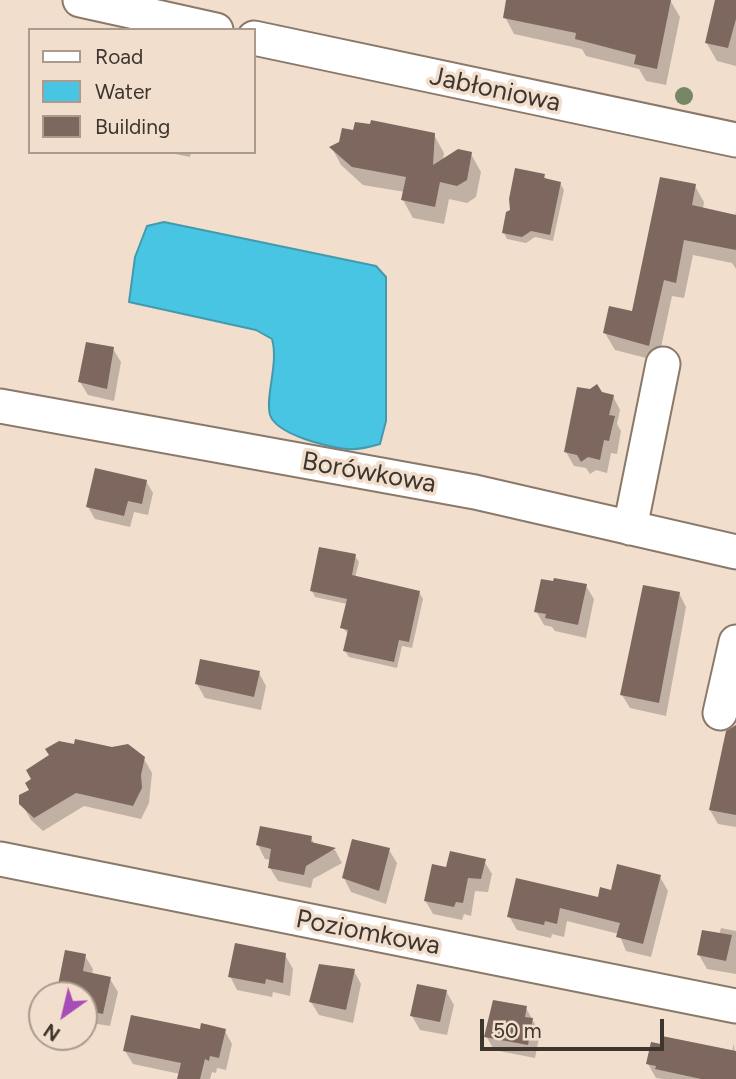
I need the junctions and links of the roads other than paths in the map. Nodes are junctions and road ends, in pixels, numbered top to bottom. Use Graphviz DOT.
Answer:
graph roads {
  1 [pos="80,0"];
  2 [pos="207,28"];
  3 [pos="256,38"];
  4 [pos="736,140"];
  5 [pos="663,364"];
  6 [pos="0,406"];
  7 [pos="629,528"];
  8 [pos="736,552"];
  9 [pos="736,642"];
  10 [pos="720,713"];
  11 [pos="0,859"];
  12 [pos="736,1006"];
  1 -- 2 [label="street"];
  3 -- 4 [label="street, Jabłoniowa"];
  5 -- 7 [label="street"];
  6 -- 7 [label="street, Borówkowa"];
  7 -- 8 [label="street, Borówkowa"];
  9 -- 10 [label="street"];
  11 -- 12 [label="street, Poziomkowa"];
}
